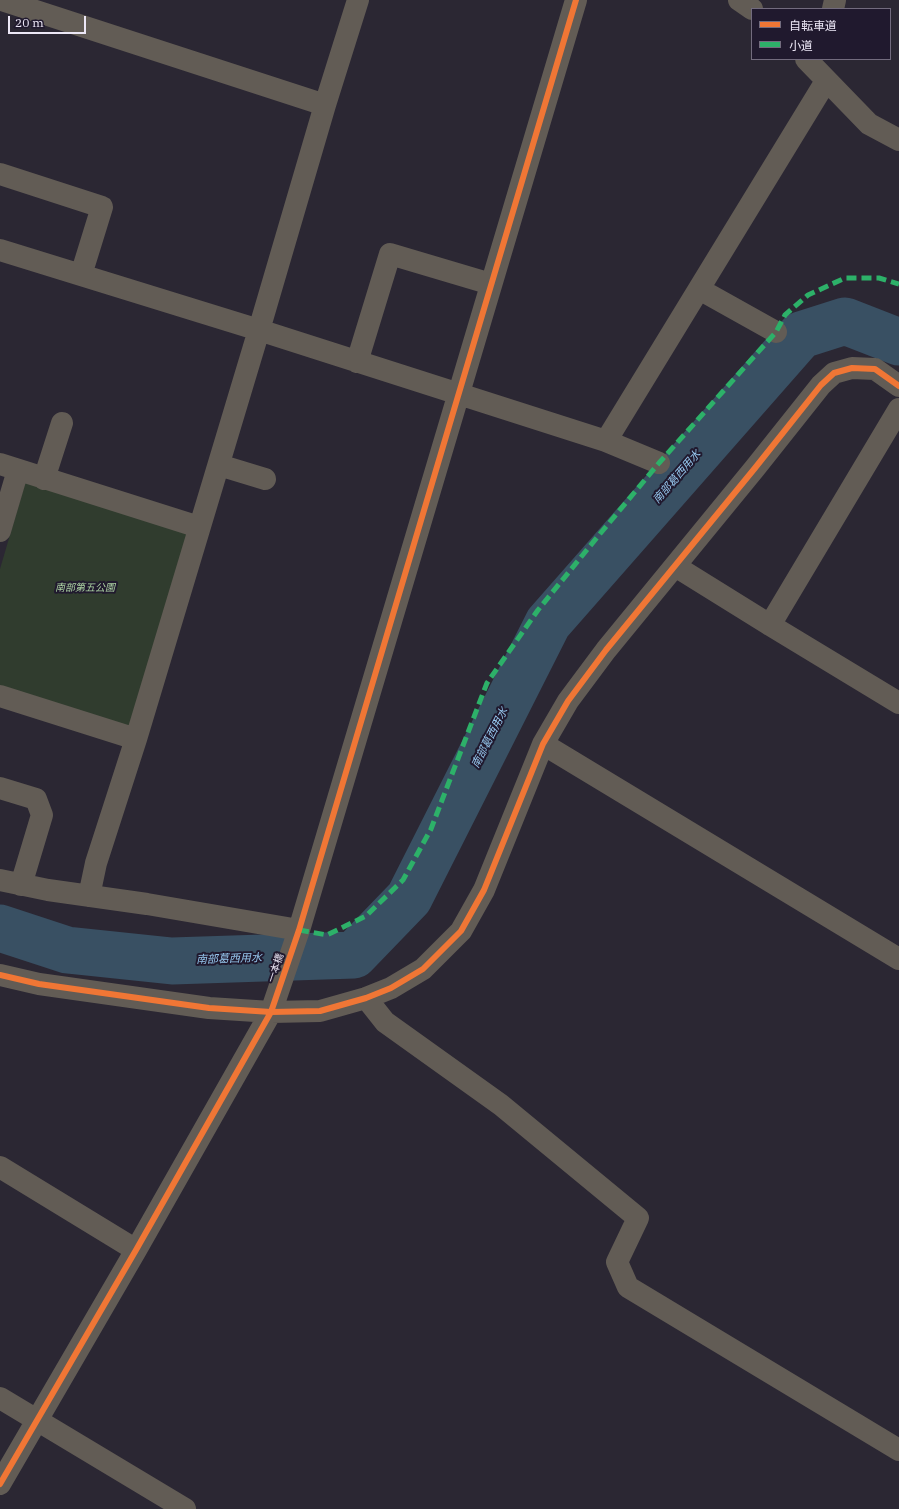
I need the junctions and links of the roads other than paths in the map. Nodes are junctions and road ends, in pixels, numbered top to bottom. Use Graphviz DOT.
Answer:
graph roads {
  1 [pos="2,0"];
  2 [pos="358,0"];
  3 [pos="576,0"];
  4 [pos="739,0"];
  5 [pos="751,8"];
  6 [pos="817,68"];
  7 [pos="325,106"];
  8 [pos="899,140"];
  9 [pos="0,174"];
  10 [pos="0,250"];
  11 [pos="81,275"];
  12 [pos="491,284"];
  13 [pos="699,289"];
  14 [pos="260,330"];
  15 [pos="776,332"];
  16 [pos="357,362"];
  17 [pos="899,386"];
  18 [pos="458,394"];
  19 [pos="899,409"];
  20 [pos="62,423"];
  21 [pos="606,441"];
  22 [pos="659,463"];
  23 [pos="219,464"];
  24 [pos="9,467"];
  25 [pos="44,479"];
  26 [pos="265,479"];
  27 [pos="199,527"];
  28 [pos="0,531"];
  29 [pos="675,566"];
  30 [pos="770,625"];
  31 [pos="0,696"];
  32 [pos="899,703"];
  33 [pos="136,738"];
  34 [pos="543,744"];
  35 [pos="0,788"];
  36 [pos="0,880"];
  37 [pos="21,885"];
  38 [pos="89,896"];
  39 [pos="299,930"];
  40 [pos="899,958"];
  41 [pos="0,975"];
  42 [pos="366,998"];
  43 [pos="271,1012"];
  44 [pos="0,1167"];
  45 [pos="136,1250"];
  46 [pos="0,1398"];
  47 [pos="37,1420"];
  48 [pos="899,1450"];
  49 [pos="0,1484"];
  50 [pos="185,1509"];
  1 -- 7 [label="street"];
  2 -- 7 [label="street"];
  3 -- 12 [label="street, 一本橋"];
  4 -- 5 [label="street"];
  6 -- 8 [label="street"];
  6 -- 13 [label="street"];
  7 -- 14 [label="street"];
  9 -- 11 [label="street"];
  10 -- 11 [label="street"];
  11 -- 14 [label="street"];
  12 -- 16 [label="street"];
  12 -- 18 [label="street, 一本橋"];
  13 -- 15 [label="street"];
  13 -- 21 [label="street"];
  14 -- 16 [label="street"];
  14 -- 23 [label="street"];
  16 -- 18 [label="street"];
  17 -- 29 [label="street"];
  18 -- 21 [label="street"];
  18 -- 39 [label="street, 一本橋"];
  19 -- 30 [label="street"];
  20 -- 25 [label="street"];
  21 -- 22 [label="street"];
  23 -- 26 [label="street"];
  23 -- 27 [label="street"];
  24 -- 25 [label="street"];
  24 -- 28 [label="street"];
  25 -- 27 [label="street"];
  27 -- 33 [label="street"];
  29 -- 30 [label="street"];
  29 -- 34 [label="street"];
  30 -- 32 [label="street"];
  31 -- 33 [label="street"];
  33 -- 38 [label="street"];
  34 -- 40 [label="street"];
  34 -- 42 [label="street"];
  35 -- 37 [label="street"];
  36 -- 37 [label="street"];
  37 -- 38 [label="street"];
  38 -- 39 [label="street"];
  39 -- 43 [label="street, 一本橋"];
  41 -- 43 [label="street"];
  42 -- 43 [label="street"];
  42 -- 48 [label="street"];
  43 -- 45 [label="street, 一本橋"];
  44 -- 45 [label="street"];
  45 -- 47 [label="street, 一本橋"];
  46 -- 47 [label="street"];
  47 -- 49 [label="street, 一本橋"];
  47 -- 50 [label="street"];
}
